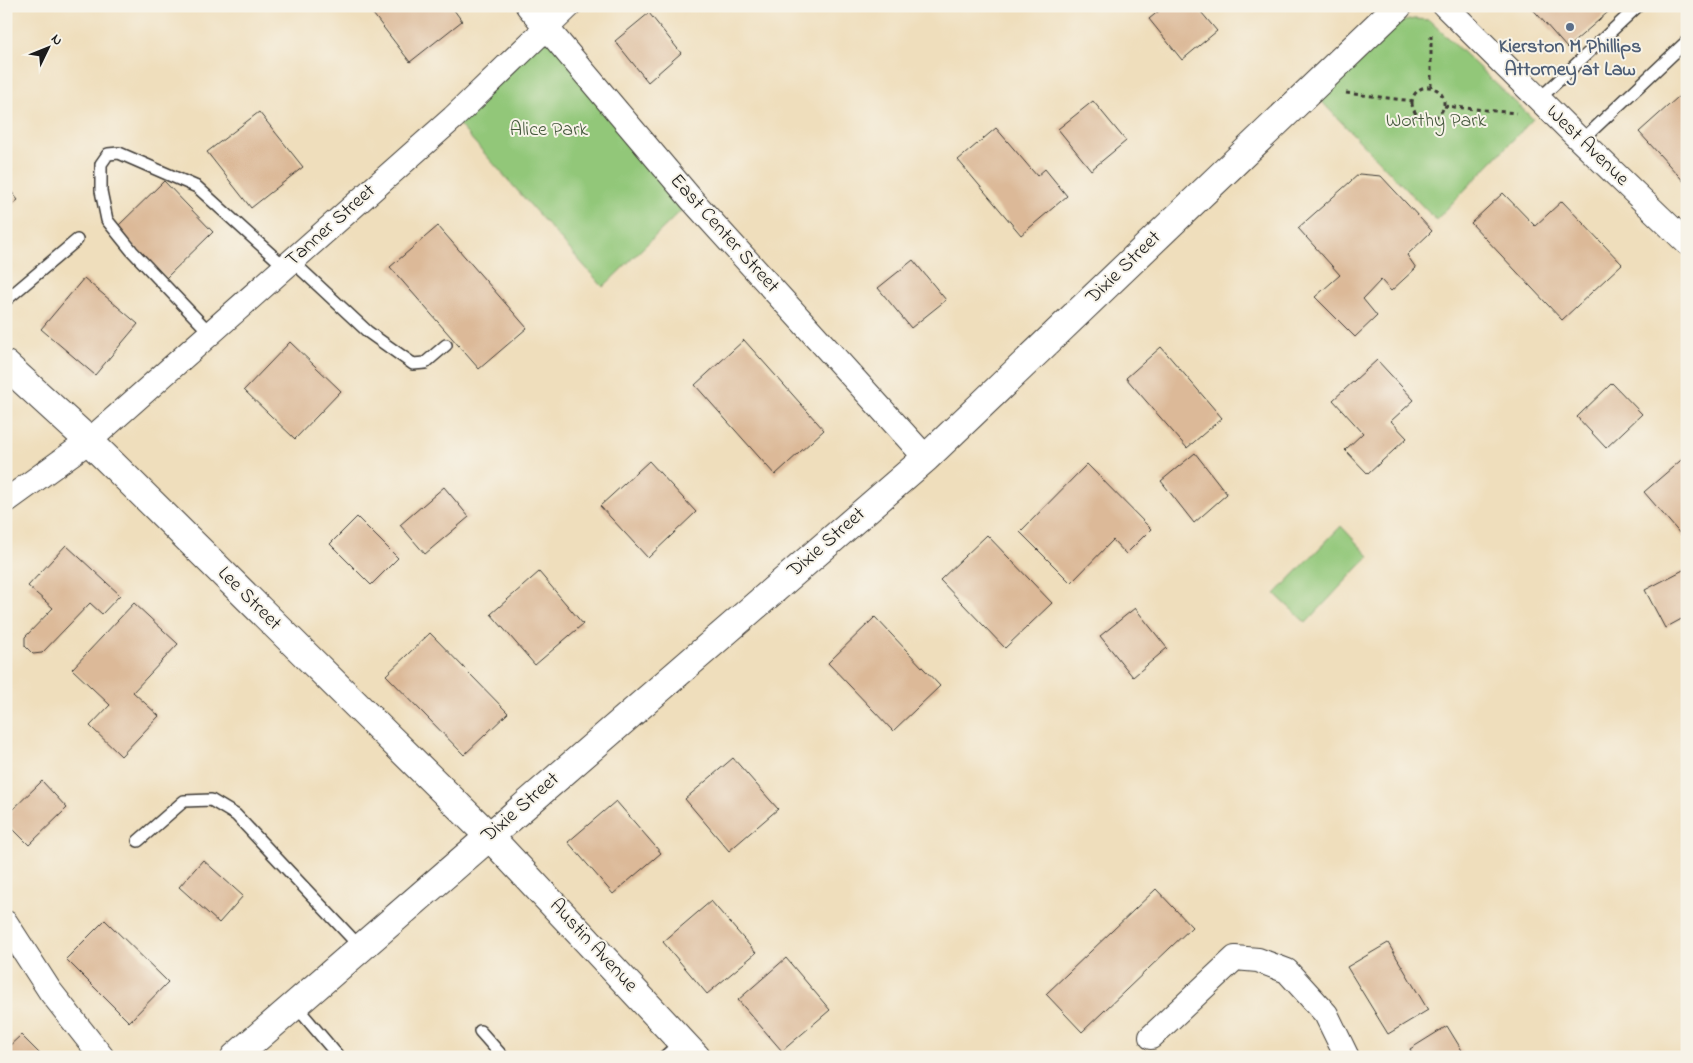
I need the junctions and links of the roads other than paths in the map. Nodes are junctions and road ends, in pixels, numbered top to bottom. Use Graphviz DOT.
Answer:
graph roads {
  1 [pos="528,6"];
  2 [pos="569,6"];
  3 [pos="1398,6"];
  4 [pos="1445,6"];
  5 [pos="1638,6"];
  6 [pos="546,29"];
  7 [pos="1687,41"];
  8 [pos="1539,99"];
  9 [pos="1581,141"];
  10 [pos="77,240"];
  11 [pos="1687,243"];
  12 [pos="288,264"];
  13 [pos="6,300"];
  14 [pos="210,333"];
  15 [pos="446,345"];
  16 [pos="6,365"];
  17 [pos="89,441"];
  18 [pos="926,458"];
  19 [pos="6,501"];
  20 [pos="489,836"];
  21 [pos="138,841"];
  22 [pos="6,923"];
  23 [pos="361,948"];
  24 [pos="295,1005"];
  25 [pos="480,1031"];
  26 [pos="1151,1037"];
  27 [pos="681,1052"];
  28 [pos="102,1057"];
  29 [pos="236,1057"];
  30 [pos="339,1057"];
  31 [pos="503,1057"];
  32 [pos="1347,1057"];
  1 -- 6 [label="street, East Center Street"];
  2 -- 6 [label="street, Tanner Street"];
  3 -- 18 [label="street, Dixie Street"];
  4 -- 8 [label="street, West Avenue"];
  5 -- 8 [label="lane"];
  6 -- 12 [label="street, Tanner Street"];
  6 -- 18 [label="street, East Center Street"];
  7 -- 9 [label="lane"];
  8 -- 9 [label="street, West Avenue"];
  9 -- 11 [label="street, West Avenue"];
  10 -- 13 [label="lane"];
  12 -- 14 [label="street, Tanner Street"];
  12 -- 14 [label="lane"];
  12 -- 15 [label="lane"];
  14 -- 17 [label="street, Tanner Street"];
  16 -- 17 [label="street, Lee Street"];
  17 -- 19 [label="street, Tanner Street"];
  17 -- 20 [label="street, Lee Street"];
  18 -- 20 [label="street, Dixie Street"];
  20 -- 23 [label="street, Dixie Street"];
  20 -- 27 [label="street, Austin Avenue"];
  21 -- 23 [label="lane"];
  22 -- 28 [label="street"];
  23 -- 24 [label="street, Dixie Street"];
  24 -- 29 [label="street, Dixie Street"];
  24 -- 30 [label="lane"];
  25 -- 31 [label="lane"];
  26 -- 32 [label="street"];
}
